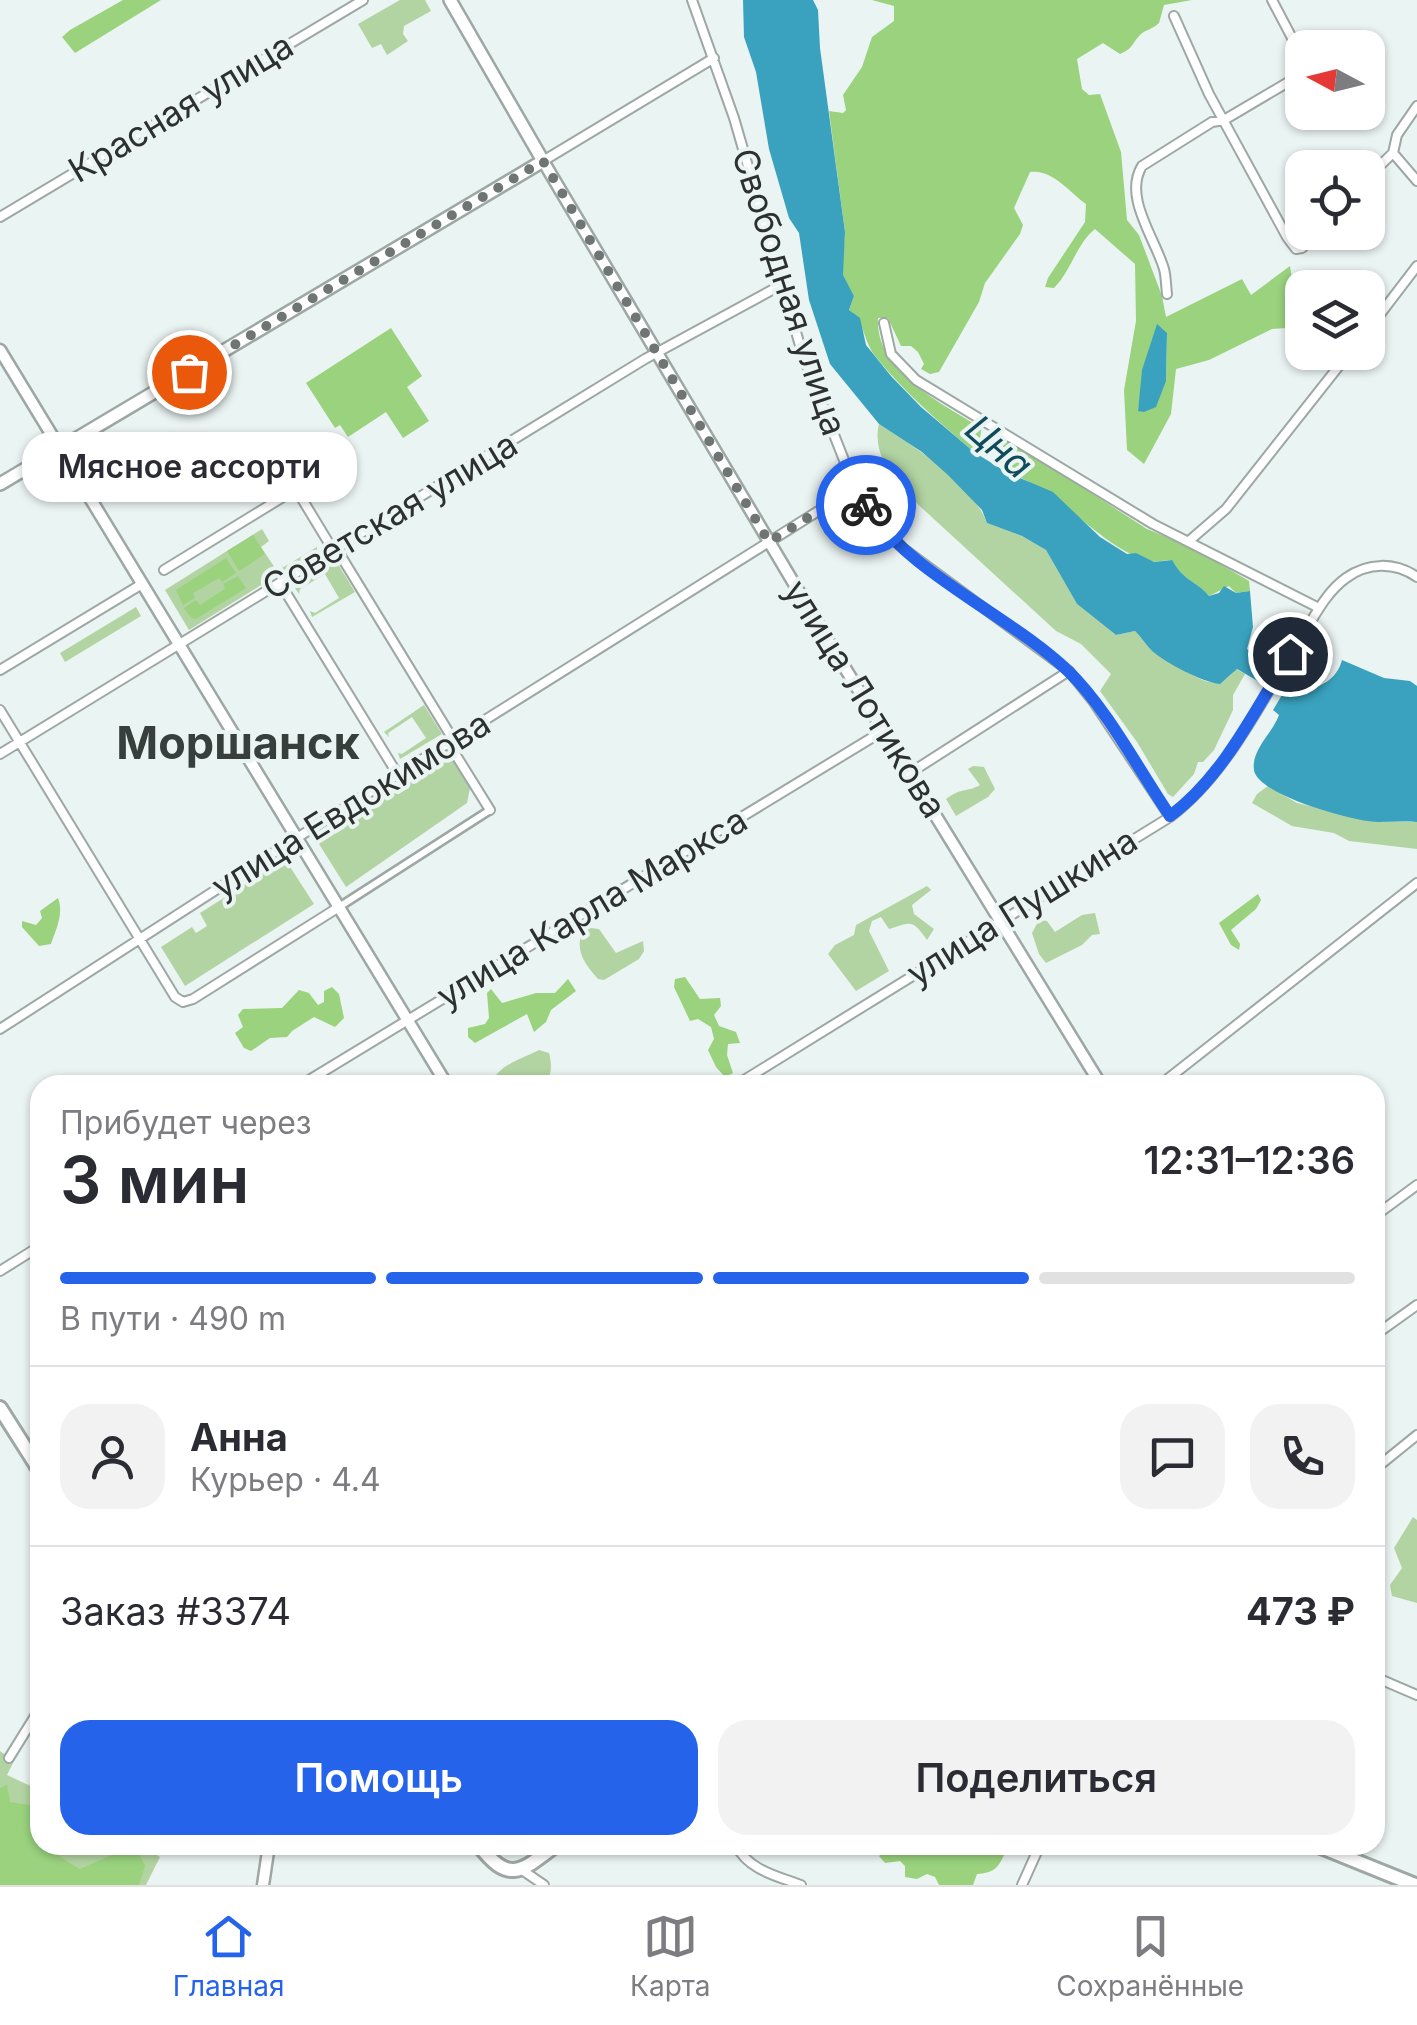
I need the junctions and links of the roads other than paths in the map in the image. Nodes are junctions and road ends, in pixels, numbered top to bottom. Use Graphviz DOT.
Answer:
graph roads {
  1 [pos="363,0"];
  2 [pos="450,0"];
  3 [pos="692,0"];
  4 [pos="1272,0"];
  5 [pos="1174,16"];
  6 [pos="1288,30"];
  7 [pos="714,58"];
  8 [pos="1285,84"];
  9 [pos="1417,106"];
  10 [pos="1224,120"];
  11 [pos="1393,153"];
  12 [pos="543,161"];
  13 [pos="1385,161"];
  14 [pos="1417,181"];
  15 [pos="0,216"];
  16 [pos="1285,235"];
  17 [pos="1417,266"];
  18 [pos="783,284"];
  19 [pos="1167,294"];
  20 [pos="1385,308"];
  21 [pos="884,322"];
  22 [pos="0,350"];
  23 [pos="657,353"];
  24 [pos="1336,370"];
  25 [pos="61,448"];
  26 [pos="0,484"];
  27 [pos="855,488"];
  28 [pos="1188,541"];
  29 [pos="769,542"];
  30 [pos="334,549"];
  31 [pos="164,570"];
  32 [pos="1417,577"];
  33 [pos="280,583"];
  34 [pos="142,584"];
  35 [pos="1319,608"];
  36 [pos="179,645"];
  37 [pos="0,670"];
  38 [pos="1069,671"];
  39 [pos="0,710"];
  40 [pos="883,731"];
  41 [pos="451,742"];
  42 [pos="20,743"];
  43 [pos="0,754"];
  44 [pos="910,772"];
  45 [pos="398,775"];
  46 [pos="490,810"];
  47 [pos="1170,816"];
  48 [pos="296,838"];
  49 [pos="1417,883"];
  50 [pos="339,907"];
  51 [pos="1002,920"];
  52 [pos="139,938"];
  53 [pos="408,1020"];
  54 [pos="0,1029"];
  55 [pos="317,1075"];
  56 [pos="441,1075"];
  57 [pos="752,1075"];
  58 [pos="1095,1075"];
  59 [pos="1173,1075"];
  60 [pos="1417,1185"];
  61 [pos="1385,1209"];
  62 [pos="30,1252"];
  63 [pos="0,1271"];
  64 [pos="1417,1305"];
  65 [pos="1385,1327"];
  66 [pos="0,1408"];
  67 [pos="1417,1435"];
  68 [pos="30,1455"];
  69 [pos="1385,1460"];
  70 [pos="1385,1681"];
  71 [pos="1417,1695"];
  72 [pos="30,1724"];
  73 [pos="9,1758"];
  74 [pos="267,1855"];
  75 [pos="486,1855"];
  76 [pos="542,1855"];
  77 [pos="741,1855"];
  78 [pos="1036,1855"];
  79 [pos="1341,1855"];
  80 [pos="522,1870"];
  81 [pos="263,1885"];
  82 [pos="544,1885"];
  83 [pos="802,1885"];
  84 [pos="1022,1885"];
  85 [pos="1415,1885"];
  1 -- 15 [label="street, Красная улица"];
  2 -- 12 [label="main road, улица Лотикова"];
  3 -- 7 [label="street, Свободная улица"];
  4 -- 6 [label="street"];
  5 -- 10 [label="street"];
  7 -- 12 [label="street"];
  7 -- 18 [label="street, Свободная улица"];
  8 -- 10 [label="street"];
  9 -- 11 [label="street"];
  10 -- 16 [label="street"];
  10 -- 19 [label="street"];
  11 -- 13 [label="street"];
  11 -- 14 [label="street"];
  12 -- 23 [label="street, улица Лотикова"];
  12 -- 25 [label="main road"];
  17 -- 20 [label="street"];
  18 -- 23 [label="street, Советская улица"];
  18 -- 27 [label="street, Свободная улица"];
  21 -- 28 [label="street"];
  22 -- 25 [label="street"];
  23 -- 29 [label="street, улица Лотикова"];
  23 -- 30 [label="street, Советская улица"];
  24 -- 28 [label="street"];
  25 -- 26 [label="main road"];
  25 -- 34 [label="street"];
  27 -- 29 [label="street, улица Евдокимова"];
  27 -- 38 [label="street, Свободная улица"];
  28 -- 35 [label="street"];
  29 -- 40 [label="street, улица Лотикова"];
  29 -- 41 [label="street, улица Евдокимова"];
  30 -- 31 [label="street"];
  30 -- 33 [label="street, Советская улица"];
  30 -- 41 [label="street"];
  32 -- 35 [label="street, улица Пушкина"];
  33 -- 36 [label="street, Советская улица"];
  33 -- 45 [label="street"];
  34 -- 36 [label="street"];
  34 -- 37 [label="street"];
  35 -- 47 [label="street, улица Пушкина"];
  36 -- 42 [label="street, Советская улица"];
  36 -- 48 [label="street"];
  38 -- 44 [label="street"];
  38 -- 47 [label="street, Свободная улица"];
  39 -- 42 [label="street"];
  40 -- 44 [label="street, улица Лотикова"];
  40 -- 53 [label="street, улица Карла Маркса"];
  41 -- 45 [label="street, улица Евдокимова"];
  41 -- 46 [label="street"];
  42 -- 43 [label="street, Советская улица"];
  42 -- 52 [label="street"];
  44 -- 51 [label="street, улица Лотикова"];
  45 -- 48 [label="street, улица Евдокимова"];
  46 -- 50 [label="street"];
  47 -- 51 [label="street, улица Пушкина"];
  48 -- 50 [label="street"];
  48 -- 52 [label="street, улица Евдокимова"];
  49 -- 59 [label="street"];
  50 -- 52 [label="street"];
  50 -- 53 [label="street"];
  51 -- 57 [label="street, улица Пушкина"];
  51 -- 58 [label="street, улица Лотикова"];
  52 -- 54 [label="street, улица Евдокимова"];
  53 -- 55 [label="street, улица Карла Маркса"];
  53 -- 56 [label="street"];
  60 -- 61 [label="street"];
  62 -- 63 [label="street"];
  64 -- 65 [label="street"];
  66 -- 68 [label="main road"];
  67 -- 69 [label="street"];
  70 -- 71 [label="street"];
  72 -- 73 [label="street"];
  74 -- 81 [label="street"];
  75 -- 80 [label="main road"];
  76 -- 80 [label="main road"];
  77 -- 83 [label="street"];
  78 -- 84 [label="street"];
  79 -- 85 [label="main road"];
  80 -- 82 [label="street"];
}
